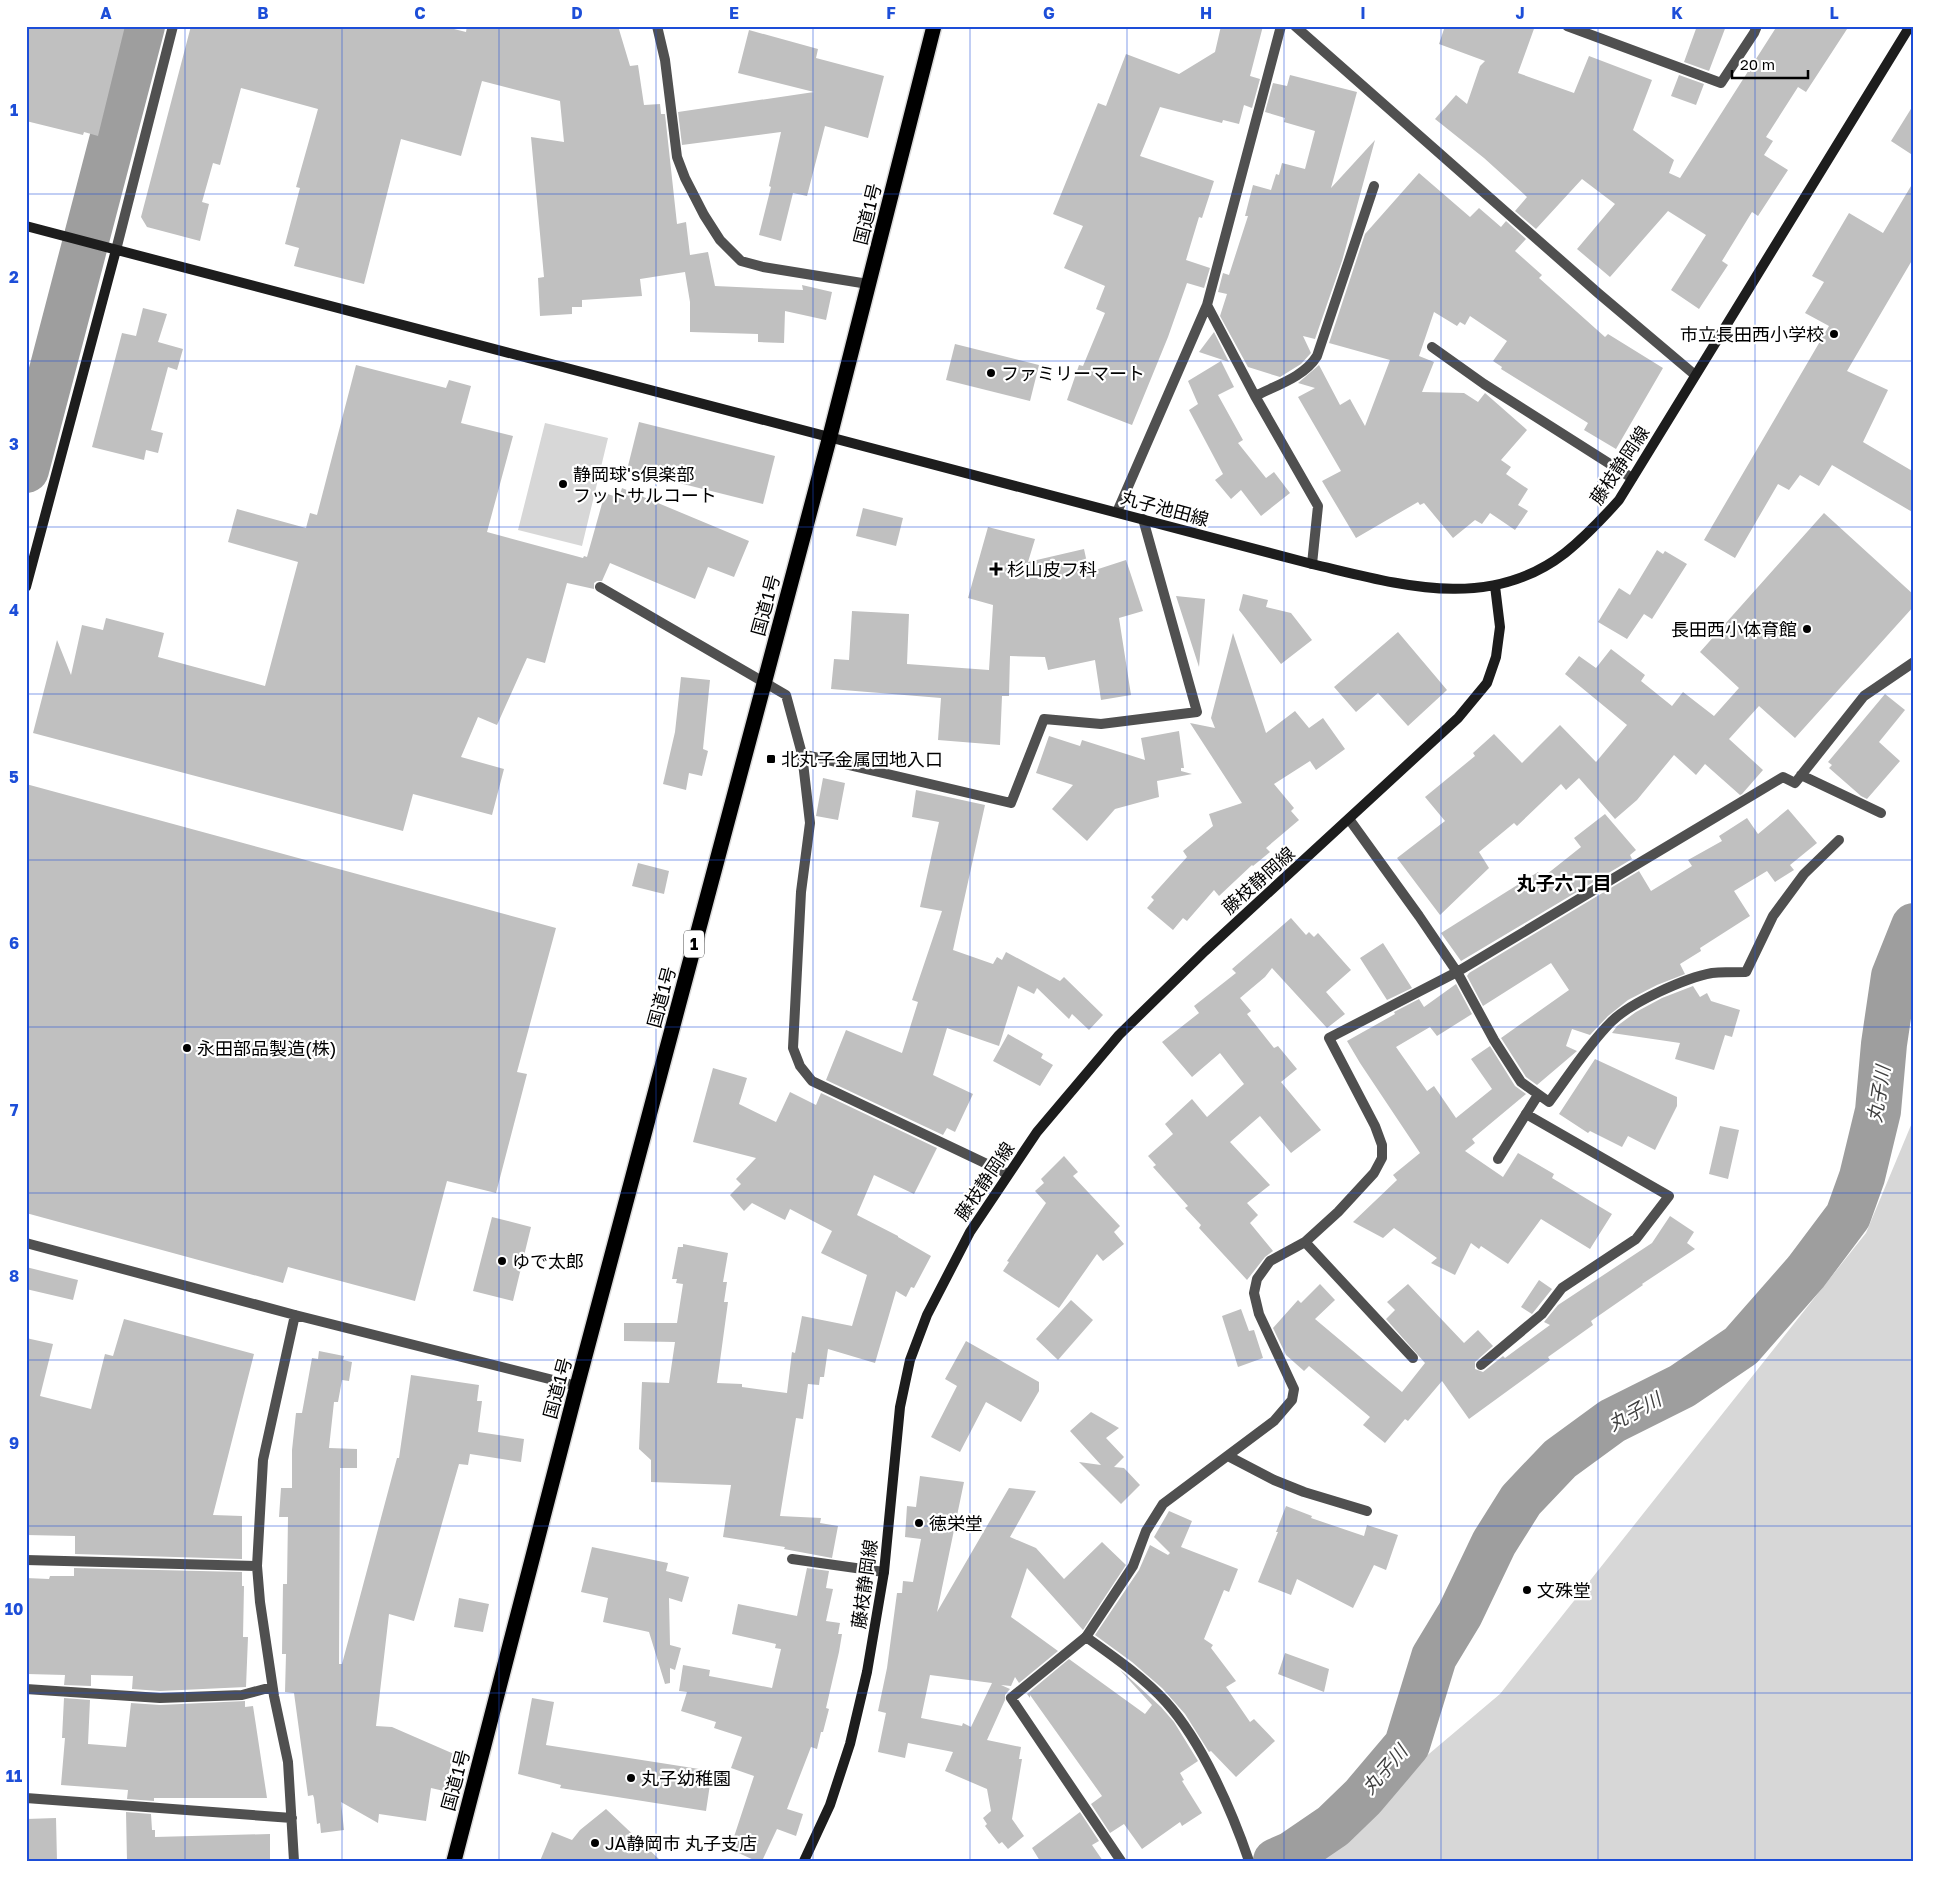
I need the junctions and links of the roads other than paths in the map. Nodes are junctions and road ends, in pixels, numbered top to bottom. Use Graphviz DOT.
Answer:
graph roads {
  1 [pos="173,26"];
  2 [pos="657,26"];
  3 [pos="934,26"];
  4 [pos="1281,26"];
  5 [pos="1295,26"];
  6 [pos="1567,26"];
  7 [pos="1757,26"];
  8 [pos="1910,26"];
  9 [pos="1374,186"];
  10 [pos="26,226"];
  11 [pos="116,250"];
  12 [pos="868,284"];
  13 [pos="1207,305"];
  14 [pos="1432,347"];
  15 [pos="1695,376"];
  16 [pos="1255,396"];
  17 [pos="830,436"];
  18 [pos="1632,478"];
  19 [pos="1116,512"];
  20 [pos="1143,519"];
  21 [pos="1312,564"];
  22 [pos="1494,586"];
  23 [pos="26,587"];
  24 [pos="600,587"];
  25 [pos="1914,662"];
  26 [pos="764,682"];
  27 [pos="802,754"];
  28 [pos="1802,775"];
  29 [pos="1881,813"];
  30 [pos="1348,819"];
  31 [pos="1839,840"];
  32 [pos="1457,972"];
  33 [pos="1538,1095"];
  34 [pos="1526,1114"];
  35 [pos="1498,1159"];
  36 [pos="1008,1174"];
  37 [pos="1305,1242"];
  38 [pos="26,1243"];
  39 [pos="295,1315"];
  40 [pos="1413,1358"];
  41 [pos="1481,1364"];
  42 [pos="577,1386"];
  43 [pos="1228,1456"];
  44 [pos="1367,1510"];
  45 [pos="792,1559"];
  46 [pos="26,1560"];
  47 [pos="257,1566"];
  48 [pos="884,1572"];
  49 [pos="1086,1637"];
  50 [pos="272,1687"];
  51 [pos="26,1690"];
  52 [pos="26,1798"];
  53 [pos="292,1818"];
  54 [pos="294,1861"];
  55 [pos="454,1861"];
  56 [pos="804,1861"];
  57 [pos="1121,1861"];
  58 [pos="1249,1861"];
  1 -- 11 [label="street"];
  2 -- 12 [label="street"];
  3 -- 12 [label="highway, 国道1号 / 1"];
  4 -- 13 [label="street"];
  5 -- 15 [label="street"];
  6 -- 7 [label="street"];
  8 -- 15 [label="main road, 藤枝静岡線"];
  9 -- 16 [label="street"];
  10 -- 11 [label="main road, 丸子池田線"];
  11 -- 17 [label="main road, 丸子池田線"];
  11 -- 23 [label="main road"];
  12 -- 17 [label="highway, 国道1号 / 1"];
  13 -- 16 [label="street"];
  13 -- 19 [label="street"];
  14 -- 18 [label="street"];
  15 -- 18 [label="main road, 藤枝静岡線"];
  16 -- 21 [label="street"];
  17 -- 19 [label="main road, 丸子池田線"];
  17 -- 26 [label="highway, 国道1号 / 1"];
  18 -- 22 [label="main road, 藤枝静岡線"];
  19 -- 20 [label="main road, 丸子池田線"];
  20 -- 21 [label="main road, 丸子池田線"];
  20 -- 27 [label="street"];
  21 -- 22 [label="main road, 丸子池田線"];
  22 -- 30 [label="main road, 藤枝静岡線"];
  24 -- 26 [label="street"];
  25 -- 28 [label="street"];
  26 -- 27 [label="street"];
  26 -- 42 [label="highway, 国道1号 / 1"];
  27 -- 36 [label="street"];
  28 -- 29 [label="street"];
  28 -- 32 [label="street"];
  30 -- 32 [label="street"];
  30 -- 36 [label="main road, 藤枝静岡線"];
  31 -- 33 [label="street"];
  32 -- 33 [label="street"];
  32 -- 37 [label="street"];
  33 -- 34 [label="street"];
  34 -- 35 [label="street"];
  34 -- 41 [label="street"];
  36 -- 48 [label="main road, 藤枝静岡線"];
  37 -- 40 [label="street"];
  37 -- 43 [label="street"];
  38 -- 39 [label="street"];
  39 -- 42 [label="street"];
  39 -- 47 [label="street"];
  42 -- 55 [label="highway, 国道1号 / 1"];
  43 -- 44 [label="street"];
  43 -- 49 [label="street"];
  45 -- 48 [label="street"];
  46 -- 47 [label="street"];
  47 -- 50 [label="street"];
  48 -- 56 [label="main road, 藤枝静岡線"];
  49 -- 57 [label="street"];
  49 -- 58 [label="street"];
  50 -- 51 [label="street"];
  50 -- 53 [label="street"];
  52 -- 53 [label="street"];
  53 -- 54 [label="street"];
}
